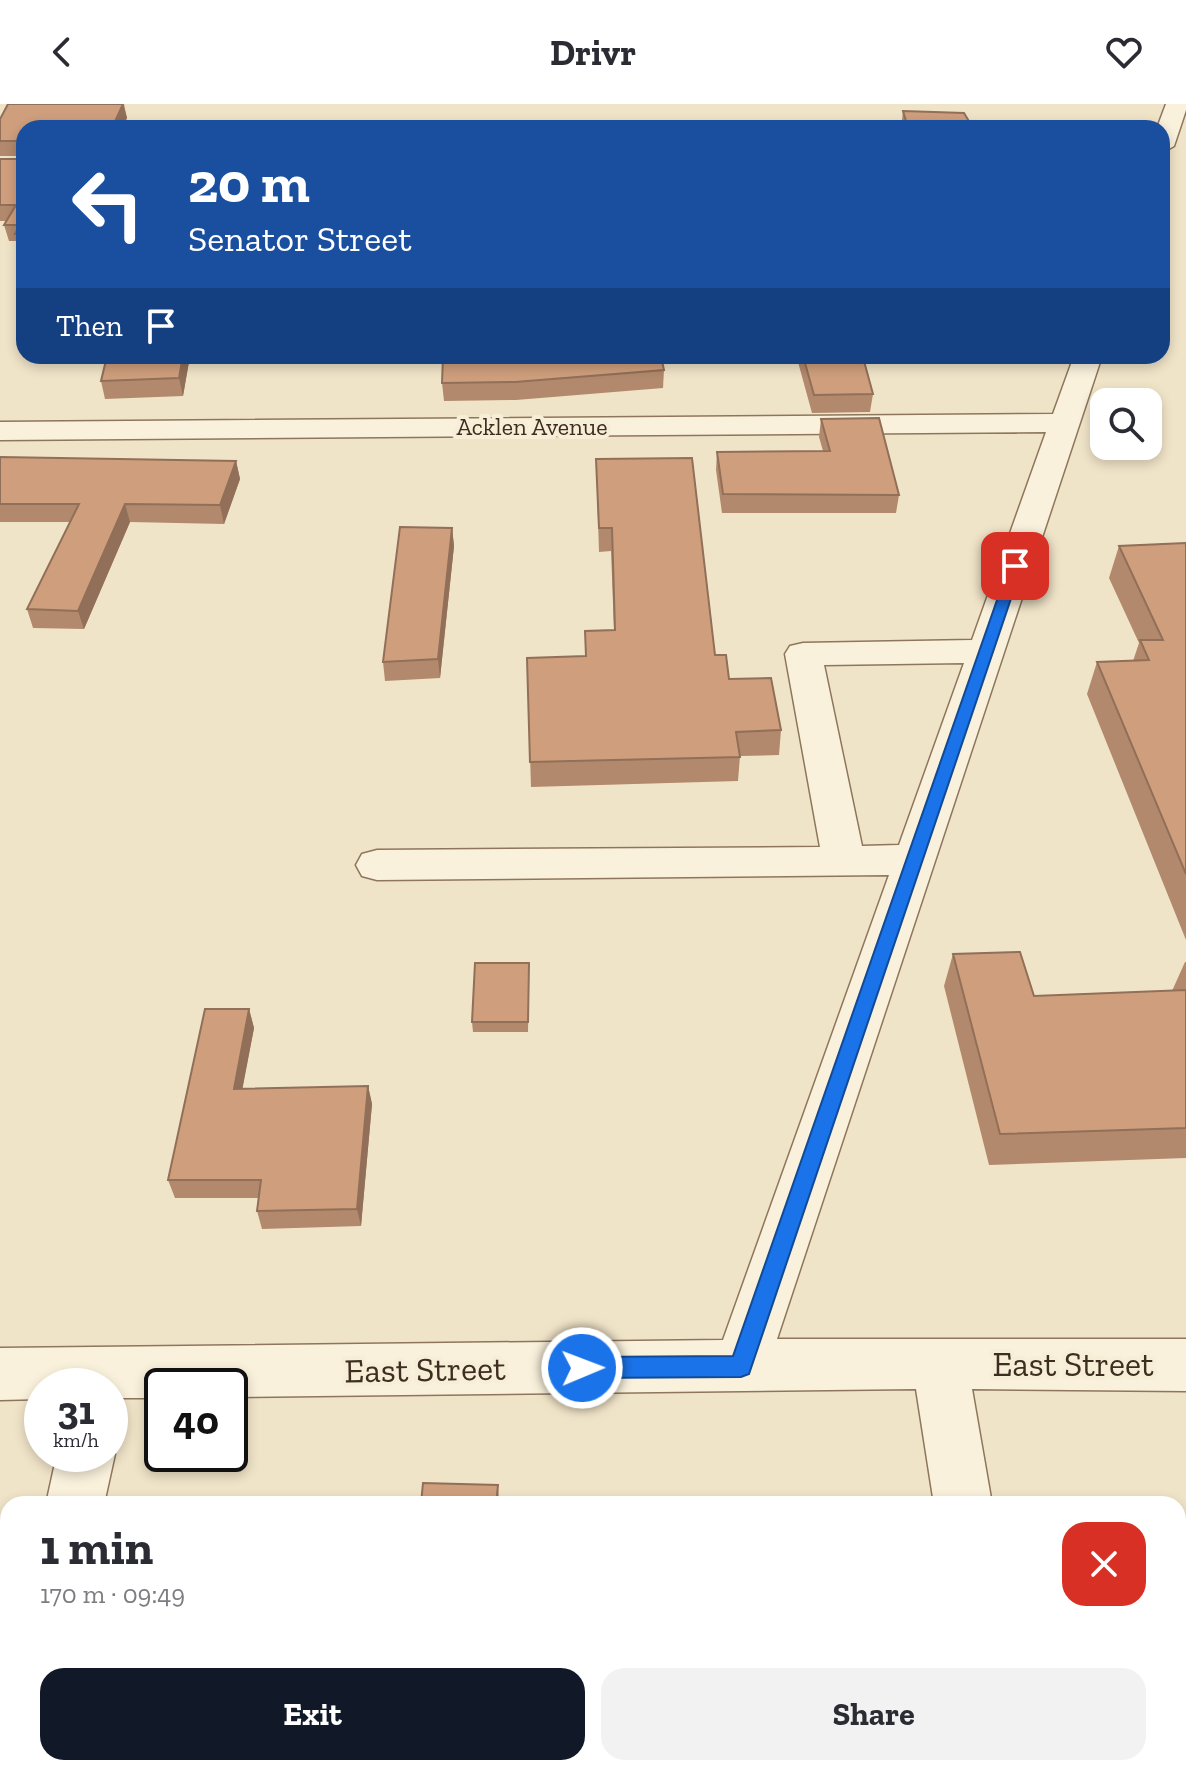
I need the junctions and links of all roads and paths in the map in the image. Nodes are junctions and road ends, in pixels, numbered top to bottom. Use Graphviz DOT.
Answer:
graph roads {
  1 [pos="1177,104"];
  2 [pos="1170,124"];
  3 [pos="1085,364"];
  4 [pos="1064,423"];
  5 [pos="0,431"];
  6 [pos="986,651"];
  7 [pos="915,859"];
  8 [pos="844,862"];
  9 [pos="377,865"];
  10 [pos="940,1363"];
  11 [pos="1186,1365"];
  12 [pos="741,1366"];
  13 [pos="0,1374"];
  14 [pos="24,1375"];
  15 [pos="128,1378"];
  16 [pos="82,1472"];
  17 [pos="77,1496"];
  18 [pos="962,1496"];
  1 -- 2 [label="street"];
  3 -- 4 [label="street"];
  4 -- 5 [label="street, Acklen Avenue"];
  4 -- 6 [label="street"];
  6 -- 7 [label="street"];
  6 -- 8 [label="street"];
  7 -- 8 [label="street"];
  7 -- 12 [label="street"];
  8 -- 9 [label="street"];
  10 -- 11 [label="street, East Street"];
  10 -- 12 [label="street, East Street"];
  10 -- 18 [label="street"];
  12 -- 15 [label="street, East Street"];
  13 -- 14 [label="street, East Street"];
  16 -- 17 [label="street"];
}
